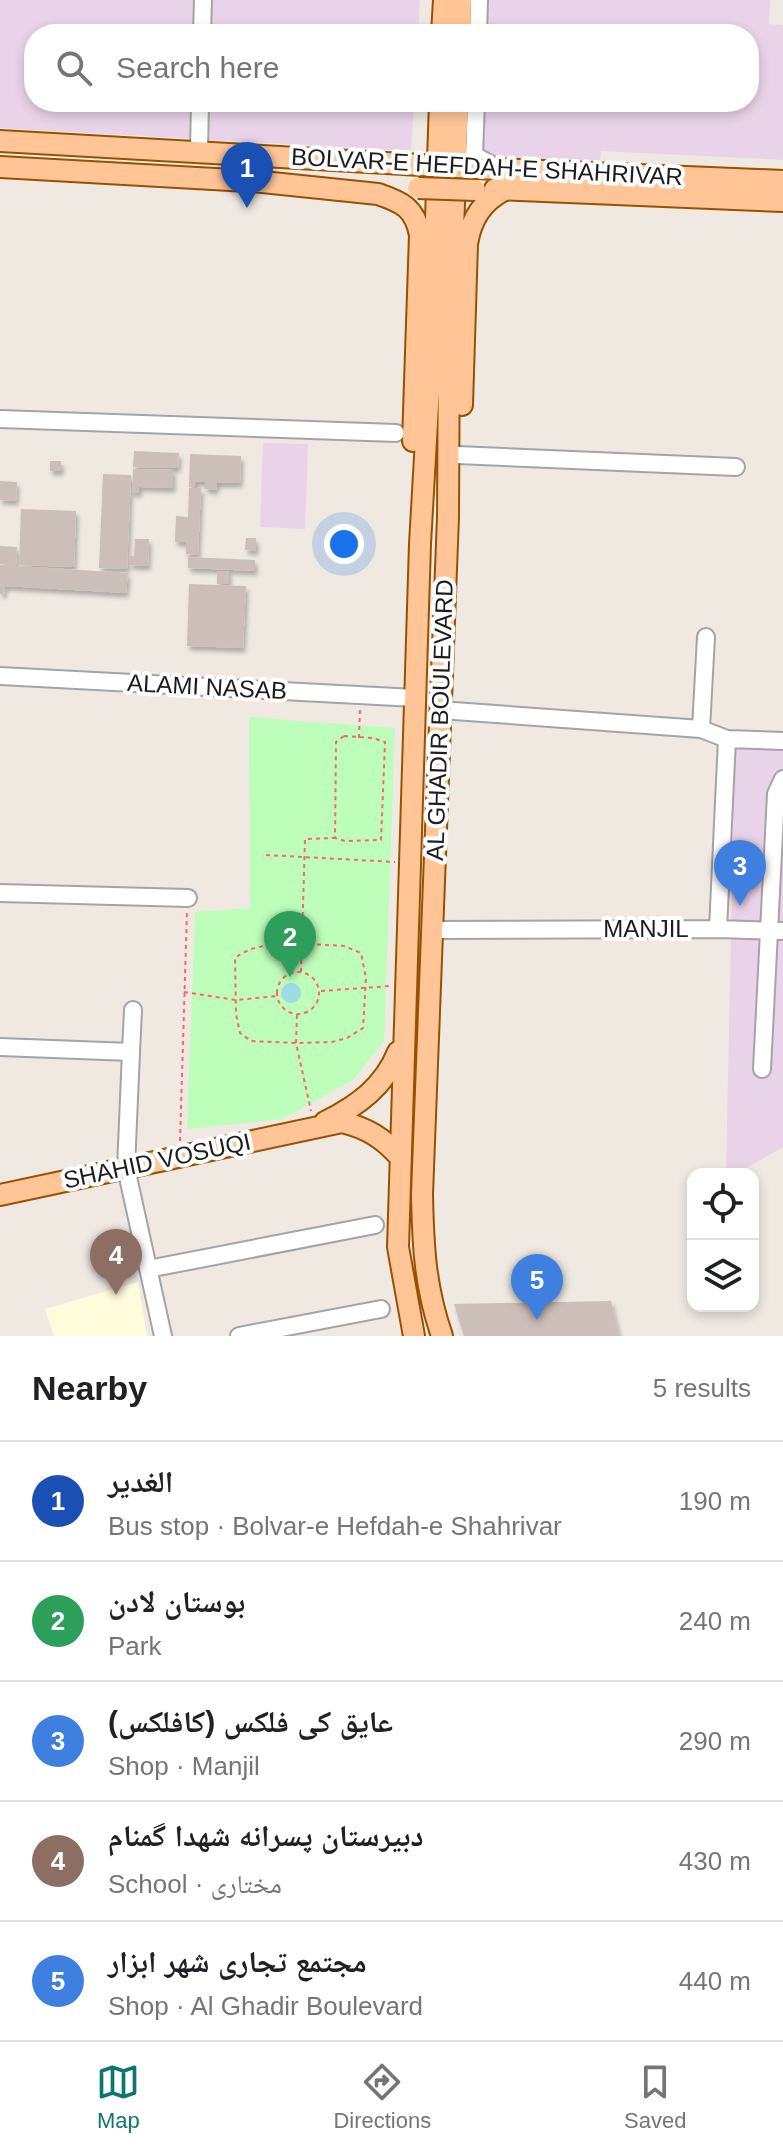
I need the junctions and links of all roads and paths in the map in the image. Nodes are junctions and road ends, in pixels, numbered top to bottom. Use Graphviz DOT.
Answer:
graph roads {
  1 [pos="203,0"];
  2 [pos="444,0"];
  3 [pos="461,0"];
  4 [pos="479,0"];
  5 [pos="202,24"];
  6 [pos="443,24"];
  7 [pos="460,24"];
  8 [pos="478,24"];
  9 [pos="200,112"];
  10 [pos="440,112"];
  11 [pos="458,112"];
  12 [pos="476,112"];
  13 [pos="0,141"];
  14 [pos="199,151"];
  15 [pos="0,167"];
  16 [pos="498,169"];
  17 [pos="253,181"];
  18 [pos="783,181"];
  19 [pos="506,189"];
  20 [pos="783,201"];
  21 [pos="0,419"];
  22 [pos="396,433"];
  23 [pos="457,455"];
  24 [pos="736,467"];
  25 [pos="448,517"];
  26 [pos="420,544"];
  27 [pos="706,637"];
  28 [pos="0,676"];
  29 [pos="361,695"];
  30 [pos="415,698"];
  31 [pos="440,710"];
  32 [pos="701,729"];
  33 [pos="359,738"];
  34 [pos="727,739"];
  35 [pos="783,741"];
  36 [pos="783,779"];
  37 [pos="335,838"];
  38 [pos="266,855"];
  39 [pos="304,857"];
  40 [pos="409,863"];
  41 [pos="0,893"];
  42 [pos="188,898"];
  43 [pos="718,929"];
  44 [pos="432,930"];
  45 [pos="776,931"];
  46 [pos="302,944"];
  47 [pos="301,972"];
  48 [pos="404,984"];
  49 [pos="365,988"];
  50 [pos="183,991"];
  51 [pos="320,991"];
  52 [pos="277,996"];
  53 [pos="236,1000"];
  54 [pos="133,1010"];
  55 [pos="297,1014"];
  56 [pos="296,1043"];
  57 [pos="402,1043"];
  58 [pos="0,1047"];
  59 [pos="131,1052"];
  60 [pos="762,1069"];
  61 [pos="314,1127"];
  62 [pos="179,1157"];
  63 [pos="400,1157"];
  64 [pos="126,1168"];
  65 [pos="0,1195"];
  66 [pos="375,1225"];
  67 [pos="148,1269"];
  68 [pos="381,1309"];
  69 [pos="163,1336"];
  70 [pos="239,1336"];
  71 [pos="414,1336"];
  72 [pos="442,1336"];
  1 -- 5 [label="street"];
  2 -- 6 [label="main road"];
  3 -- 7 [label="main road"];
  4 -- 8 [label="street"];
  9 -- 14 [label="street"];
  10 -- 26 [label="main road, AL GHADIR BOULEVARD"];
  11 -- 25 [label="main road, AL GHADIR BOULEVARD"];
  12 -- 16 [label="street"];
  13 -- 14 [label="main road, BOLVAR-E HEFDAH-E SHAHRIVAR"];
  14 -- 16 [label="main road, BOLVAR-E HEFDAH-E SHAHRIVAR, bridge"];
  15 -- 17 [label="main road, BOLVAR-E HEFDAH-E SHAHRIVAR"];
  16 -- 18 [label="main road, BOLVAR-E HEFDAH-E SHAHRIVAR"];
  17 -- 19 [label="main road, BOLVAR-E HEFDAH-E SHAHRIVAR, bridge"];
  17 -- 26 [label="main road"];
  19 -- 20 [label="main road, BOLVAR-E HEFDAH-E SHAHRIVAR"];
  19 -- 23 [label="main road"];
  21 -- 22 [label="street"];
  23 -- 24 [label="street"];
  23 -- 25 [label="main road"];
  25 -- 31 [label="main road, AL GHADIR BOULEVARD"];
  26 -- 30 [label="main road, AL GHADIR BOULEVARD"];
  27 -- 32 [label="street"];
  28 -- 29 [label="street, ALAMI NASAB"];
  29 -- 30 [label="street, ALAMI NASAB"];
  29 -- 33 [label="path"];
  30 -- 40 [label="main road, AL GHADIR BOULEVARD"];
  31 -- 32 [label="street"];
  31 -- 44 [label="main road, AL GHADIR BOULEVARD"];
  32 -- 34 [label="street"];
  33 -- 37 [label="path"];
  33 -- 37 [label="path"];
  34 -- 35 [label="street"];
  34 -- 43 [label="street, MANJIL"];
  36 -- 45 [label="street"];
  37 -- 39 [label="path"];
  38 -- 39 [label="path"];
  39 -- 40 [label="path"];
  39 -- 46 [label="path"];
  40 -- 48 [label="main road, AL GHADIR BOULEVARD"];
  41 -- 42 [label="street"];
  42 -- 50 [label="path"];
  43 -- 44 [label="street, MANJIL"];
  43 -- 45 [label="street"];
  44 -- 72 [label="main road, AL GHADIR BOULEVARD"];
  45 -- 60 [label="street"];
  46 -- 47 [label="path"];
  46 -- 49 [label="path"];
  46 -- 53 [label="path"];
  47 -- 51 [label="path"];
  47 -- 52 [label="path"];
  48 -- 49 [label="path"];
  48 -- 57 [label="main road, AL GHADIR BOULEVARD"];
  49 -- 51 [label="path"];
  49 -- 56 [label="path"];
  50 -- 53 [label="path"];
  50 -- 62 [label="path"];
  51 -- 55 [label="path"];
  52 -- 53 [label="path"];
  52 -- 55 [label="path"];
  53 -- 56 [label="path"];
  54 -- 59 [label="street"];
  55 -- 56 [label="path"];
  56 -- 61 [label="path"];
  57 -- 61 [label="main road"];
  57 -- 63 [label="main road, AL GHADIR BOULEVARD"];
  58 -- 59 [label="street"];
  59 -- 64 [label="street"];
  61 -- 62 [label="main road, SHAHID VOSUQI"];
  61 -- 63 [label="main road"];
  62 -- 64 [label="main road, SHAHID VOSUQI"];
  63 -- 71 [label="main road, AL GHADIR BOULEVARD"];
  64 -- 65 [label="main road, SHAHID VOSUQI"];
  64 -- 67 [label="street"];
  66 -- 67 [label="street"];
  67 -- 69 [label="street"];
  68 -- 70 [label="street"];
}
